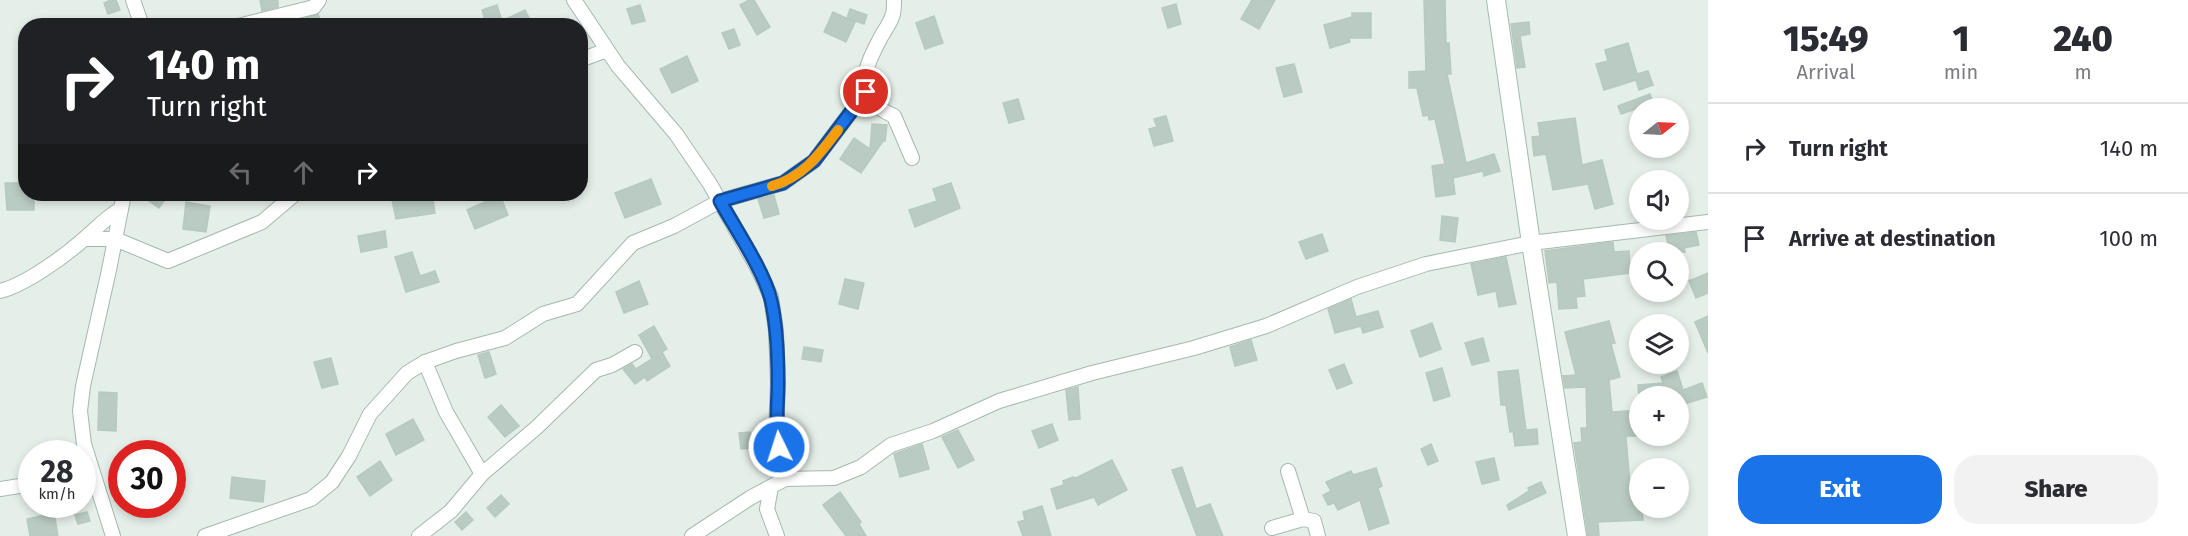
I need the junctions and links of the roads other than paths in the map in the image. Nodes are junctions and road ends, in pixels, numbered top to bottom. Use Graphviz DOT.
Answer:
graph roads {
  1 [pos="134,0"];
  2 [pos="319,0"];
  3 [pos="574,0"];
  4 [pos="894,0"];
  5 [pos="1496,0"];
  6 [pos="140,18"];
  7 [pos="269,18"];
  8 [pos="586,18"];
  9 [pos="588,21"];
  10 [pos="607,50"];
  11 [pos="588,57"];
  12 [pos="866,92"];
  13 [pos="912,158"];
  14 [pos="123,201"];
  15 [pos="287,201"];
  16 [pos="720,201"];
  17 [pos="121,209"];
  18 [pos="1708,222"];
  19 [pos="84,239"];
  20 [pos="115,239"];
  21 [pos="1530,243"];
  22 [pos="0,291"];
  23 [pos="635,352"];
  24 [pos="425,362"];
  25 [pos="84,440"];
  26 [pos="1288,471"];
  27 [pos="482,474"];
  28 [pos="784,479"];
  29 [pos="18,486"];
  30 [pos="771,487"];
  31 [pos="0,489"];
  32 [pos="96,496"];
  33 [pos="746,500"];
  34 [pos="767,509"];
  35 [pos="1303,519"];
  36 [pos="1272,528"];
  37 [pos="113,536"];
  38 [pos="205,536"];
  39 [pos="419,536"];
  40 [pos="692,536"];
  41 [pos="777,536"];
  42 [pos="1318,536"];
  43 [pos="1577,536"];
  1 -- 6 [label="street"];
  2 -- 7 [label="street"];
  3 -- 8 [label="street"];
  4 -- 12 [label="street"];
  5 -- 21 [label="main road"];
  9 -- 10 [label="street"];
  10 -- 11 [label="street"];
  10 -- 16 [label="street"];
  12 -- 13 [label="street"];
  12 -- 16 [label="street"];
  14 -- 17 [label="street"];
  15 -- 20 [label="street"];
  16 -- 24 [label="street"];
  16 -- 28 [label="street"];
  17 -- 19 [label="street"];
  17 -- 20 [label="street"];
  18 -- 21 [label="street"];
  19 -- 20 [label="street"];
  19 -- 22 [label="street"];
  20 -- 25 [label="street"];
  21 -- 28 [label="street"];
  21 -- 43 [label="main road"];
  23 -- 27 [label="street"];
  24 -- 27 [label="street"];
  24 -- 38 [label="street"];
  26 -- 35 [label="street"];
  27 -- 39 [label="street"];
  28 -- 30 [label="street"];
  29 -- 31 [label="street"];
  30 -- 33 [label="street"];
  30 -- 34 [label="street"];
  32 -- 37 [label="street"];
  33 -- 34 [label="street"];
  33 -- 40 [label="street"];
  34 -- 41 [label="street"];
  35 -- 36 [label="street"];
  35 -- 42 [label="street"];
}
